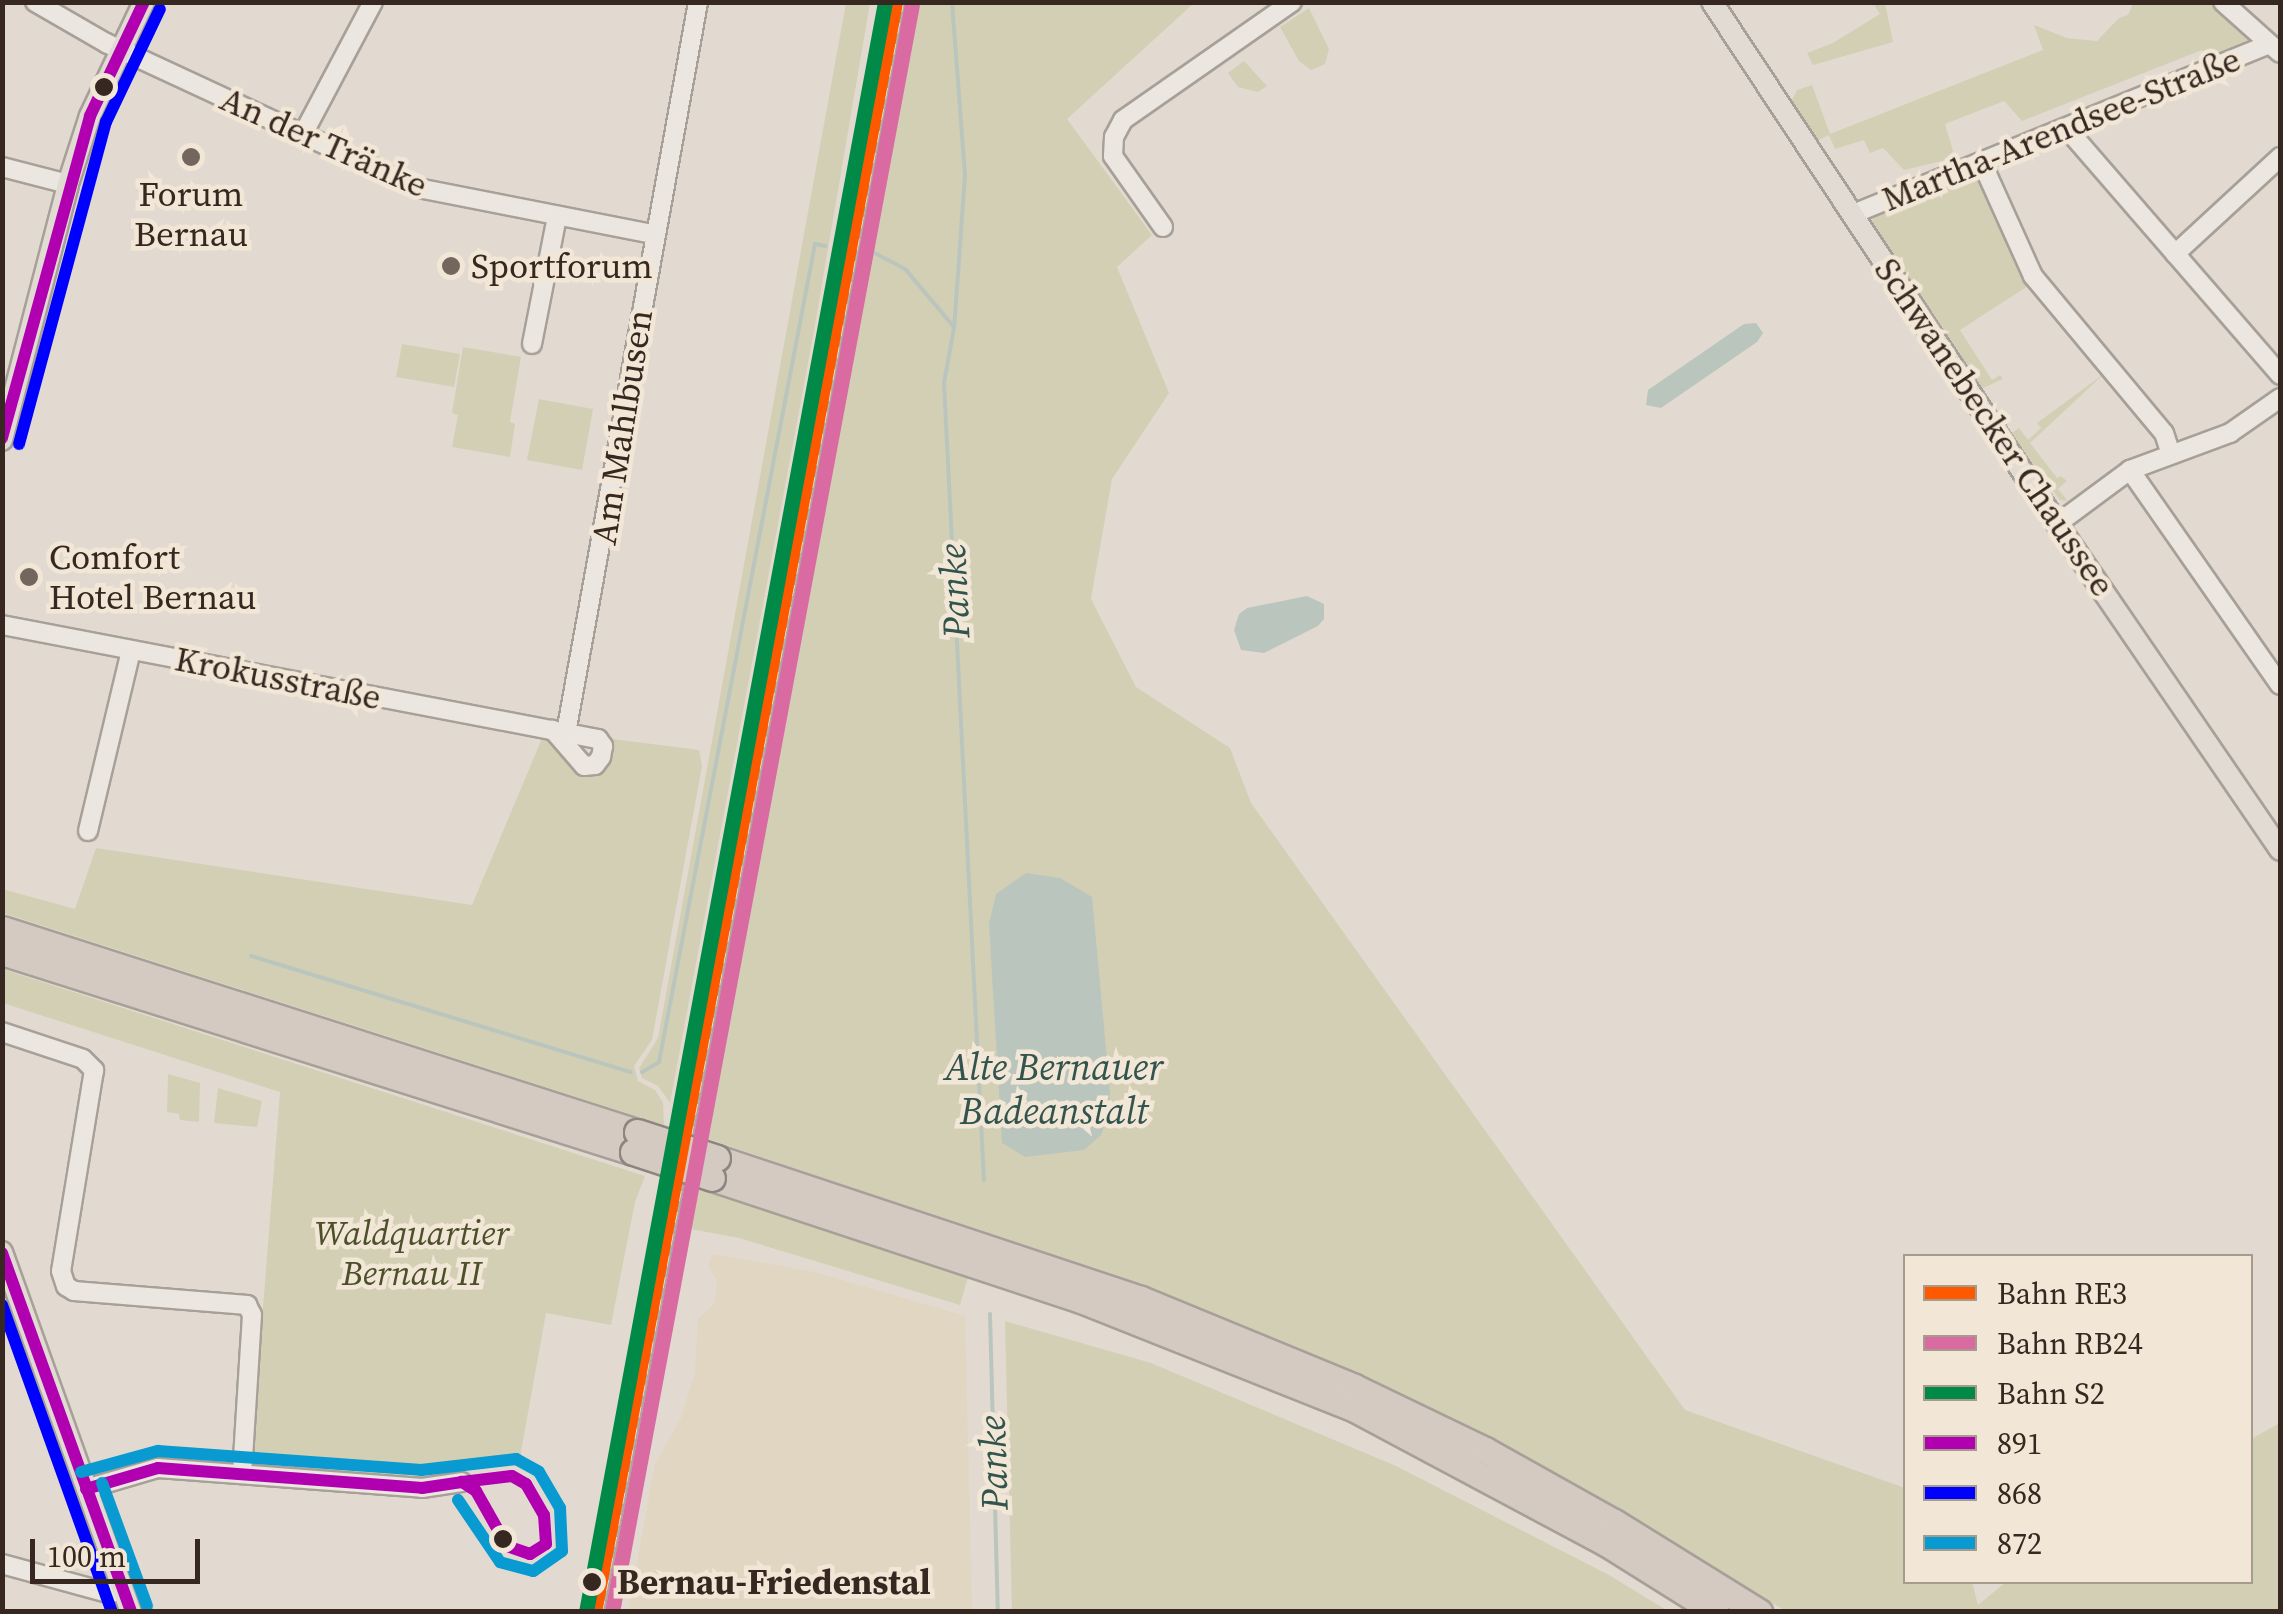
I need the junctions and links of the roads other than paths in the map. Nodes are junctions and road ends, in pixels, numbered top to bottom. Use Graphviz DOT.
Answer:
graph roads {
  1 [pos="35,2"];
  2 [pos="144,2"];
  3 [pos="373,2"];
  4 [pos="698,2"];
  5 [pos="1292,2"];
  6 [pos="1712,2"];
  7 [pos="2223,2"];
  8 [pos="2275,48"];
  9 [pos="119,50"];
  10 [pos="2068,130"];
  11 [pos="302,136"];
  12 [pos="2280,157"];
  13 [pos="1982,163"];
  14 [pos="2,167"];
  15 [pos="68,184"];
  16 [pos="1852,214"];
  17 [pos="557,216"];
  18 [pos="1163,227"];
  19 [pos="654,234"];
  20 [pos="2176,254"];
  21 [pos="532,344"];
  22 [pos="2280,376"];
  23 [pos="2280,398"];
  24 [pos="2,440"];
  25 [pos="2170,454"];
  26 [pos="2130,470"];
  27 [pos="2057,524"];
  28 [pos="2,626"];
  29 [pos="130,650"];
  30 [pos="2280,685"];
  31 [pos="560,732"];
  32 [pos="88,831"];
  33 [pos="2280,850"];
  34 [pos="2,929"];
  35 [pos="2,952"];
  36 [pos="2,1032"];
  37 [pos="635,1142"];
  38 [pos="715,1168"];
  39 [pos="2,1252"];
  40 [pos="242,1473"];
  41 [pos="462,1482"];
  42 [pos="86,1489"];
  43 [pos="2,1564"];
  44 [pos="128,1601"];
  45 [pos="1716,1612"];
  46 [pos="1758,1612"];
  1 -- 9 [label="street, An der Tränke"];
  2 -- 9 [label="main road"];
  3 -- 11 [label="street"];
  4 -- 19 [label="street, Am Mahlbusen"];
  5 -- 18 [label="street"];
  6 -- 16 [label="main road, Schwanebecker Chaussee"];
  7 -- 8 [label="street"];
  8 -- 10 [label="street, Martha-Arendsee-Straße"];
  9 -- 11 [label="street, An der Tränke"];
  9 -- 15 [label="main road"];
  10 -- 13 [label="street, Martha-Arendsee-Straße"];
  10 -- 20 [label="street"];
  11 -- 17 [label="street, An der Tränke"];
  12 -- 20 [label="street"];
  13 -- 16 [label="street, Martha-Arendsee-Straße"];
  13 -- 25 [label="street"];
  14 -- 15 [label="street"];
  15 -- 24 [label="main road"];
  16 -- 27 [label="main road, Schwanebecker Chaussee"];
  17 -- 19 [label="street, An der Tränke"];
  17 -- 21 [label="street"];
  19 -- 31 [label="street, Am Mahlbusen"];
  20 -- 22 [label="street"];
  23 -- 25 [label="street"];
  25 -- 26 [label="street"];
  26 -- 27 [label="street"];
  26 -- 30 [label="street"];
  27 -- 33 [label="main road, Schwanebecker Chaussee"];
  28 -- 29 [label="street, Krokusstraße"];
  29 -- 31 [label="street, Krokusstraße"];
  29 -- 32 [label="street"];
  34 -- 37 [label="highway"];
  35 -- 37 [label="highway"];
  36 -- 40 [label="street"];
  37 -- 38 [label="highway, bridge"];
  38 -- 45 [label="highway"];
  38 -- 46 [label="highway"];
  39 -- 42 [label="main road"];
  40 -- 41 [label="street"];
  40 -- 42 [label="street"];
  42 -- 44 [label="main road"];
  43 -- 44 [label="street"];
}
